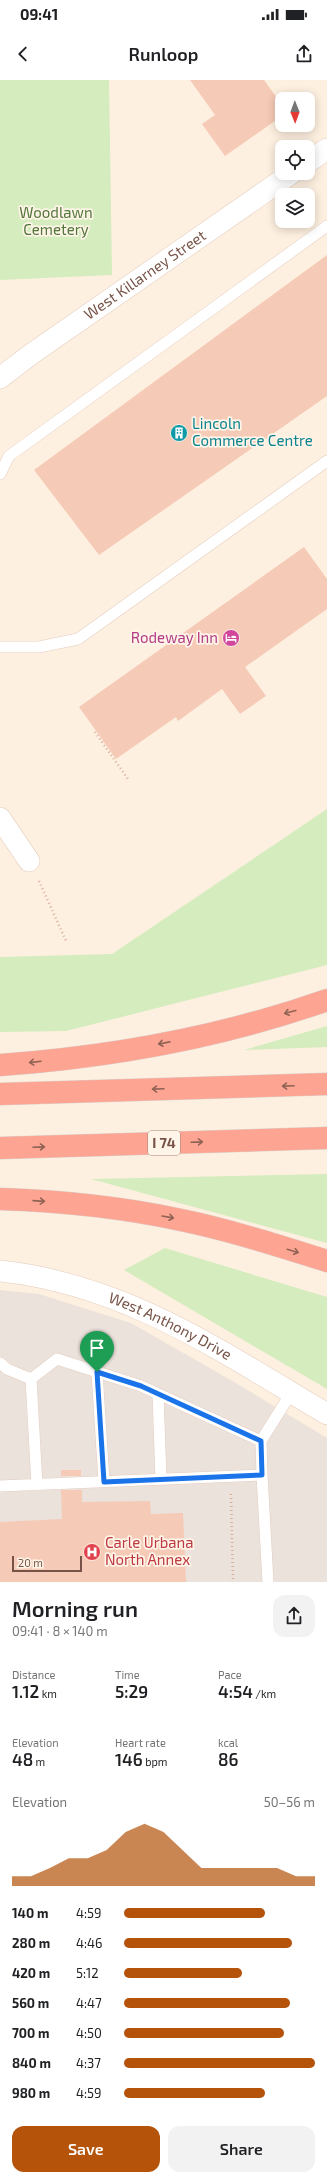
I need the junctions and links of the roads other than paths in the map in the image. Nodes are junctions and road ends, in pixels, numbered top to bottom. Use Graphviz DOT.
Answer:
graph roads {
  1 [pos="327,149"];
  2 [pos="315,157"];
  3 [pos="282,180"];
  4 [pos="327,226"];
  5 [pos="0,378"];
  6 [pos="327,461"];
  7 [pos="0,474"];
  8 [pos="0,648"];
  9 [pos="0,818"];
  10 [pos="29,861"];
  11 [pos="327,1000"];
  12 [pos="0,1065"];
  13 [pos="327,1084"];
  14 [pos="0,1094"];
  15 [pos="327,1138"];
  16 [pos="0,1148"];
  17 [pos="0,1199"];
  18 [pos="327,1261"];
  19 [pos="0,1270"];
  20 [pos="0,1363"];
  21 [pos="97,1372"];
  22 [pos="32,1378"];
  23 [pos="291,1393"];
  24 [pos="158,1394"];
  25 [pos="327,1414"];
  26 [pos="261,1441"];
  27 [pos="262,1475"];
  28 [pos="161,1479"];
  29 [pos="104,1482"];
  30 [pos="38,1485"];
  31 [pos="0,1486"];
  32 [pos="268,1582"];
  1 -- 2 [label="street"];
  3 -- 5 [label="street, West Killarney Street"];
  4 -- 7 [label="lane"];
  6 -- 8 [label="lane"];
  9 -- 10 [label="street"];
  11 -- 12 [label="highway, one-way"];
  13 -- 14 [label="highway, one-way"];
  16 -- 15 [label="highway, I 74, one-way"];
  17 -- 18 [label="highway, one-way"];
  19 -- 23 [label="street, West Anthony Drive"];
  20 -- 22 [label="lane"];
  21 -- 22 [label="lane"];
  21 -- 24 [label="lane"];
  21 -- 29 [label="lane"];
  22 -- 30 [label="lane"];
  23 -- 25 [label="street, West Anthony Drive"];
  23 -- 26 [label="lane"];
  24 -- 26 [label="lane"];
  24 -- 28 [label="lane"];
  26 -- 27 [label="lane"];
  27 -- 28 [label="lane"];
  27 -- 32 [label="lane"];
  28 -- 29 [label="lane"];
  29 -- 30 [label="lane"];
  30 -- 31 [label="lane"];
}
